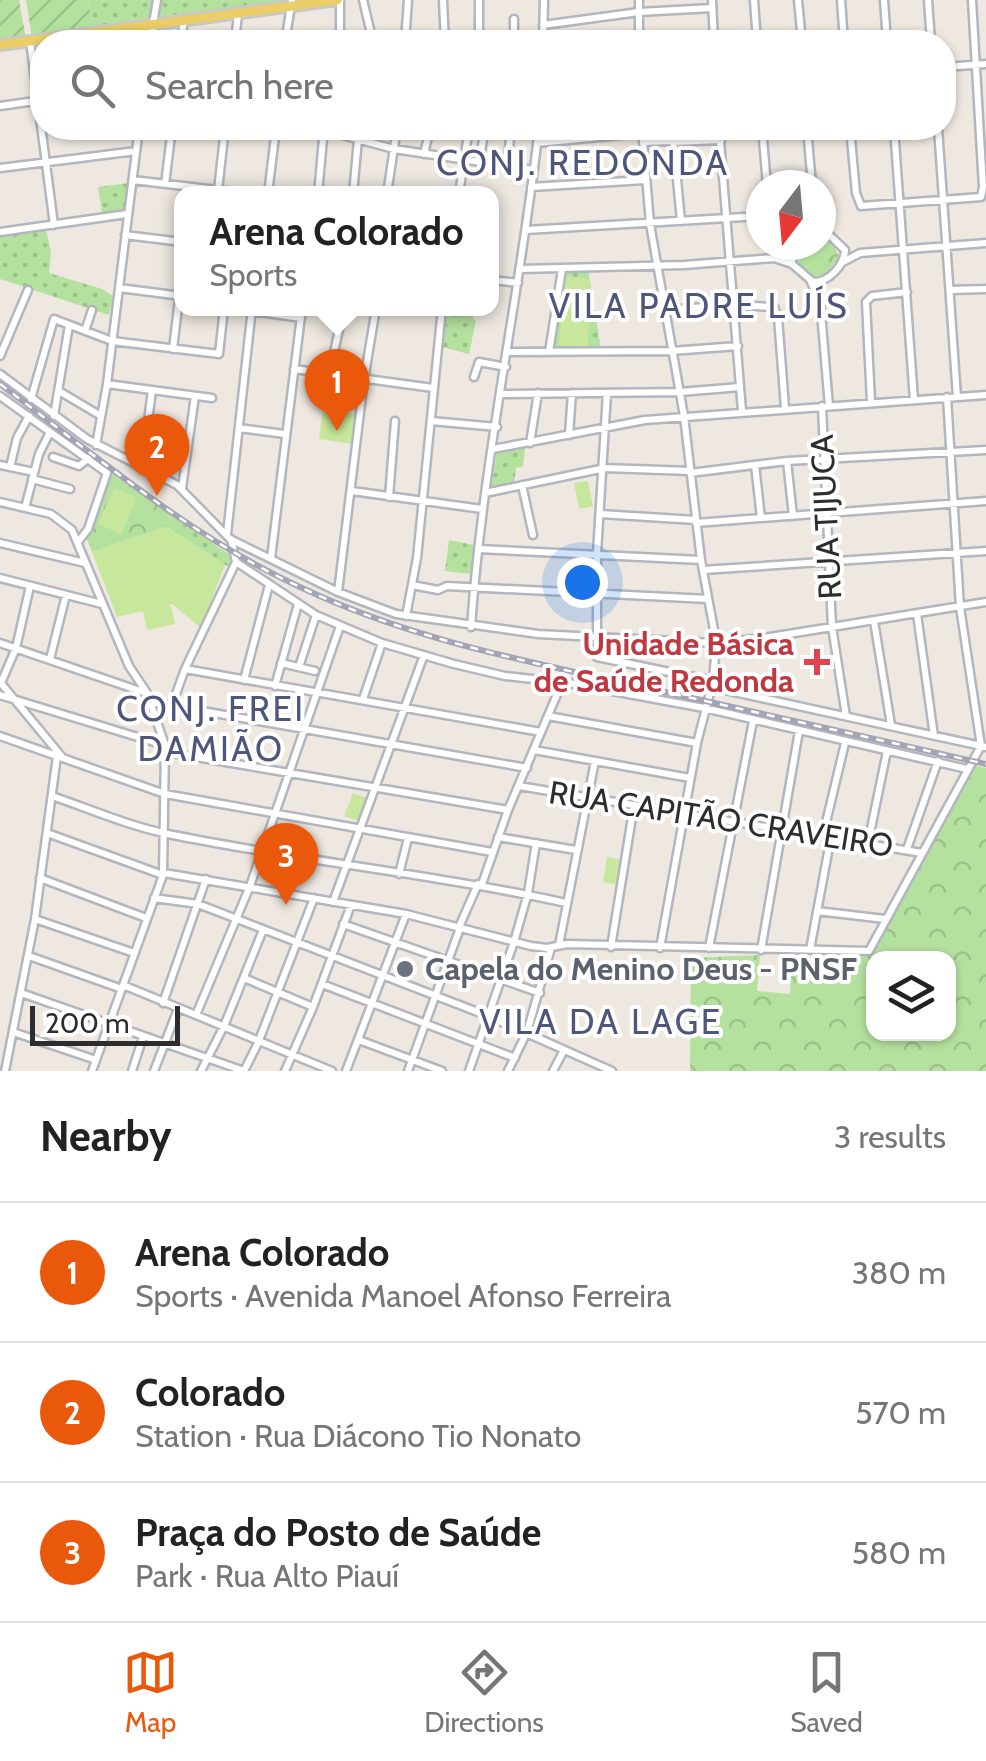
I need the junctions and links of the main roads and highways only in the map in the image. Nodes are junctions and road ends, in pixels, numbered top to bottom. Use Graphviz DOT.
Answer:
graph roads {
  1 [pos="339,0"];
  2 [pos="291,3"];
  3 [pos="110,30"];
  4 [pos="30,41"];
  5 [pos="0,45"];
  1 -- 2 [label="main road"];
  2 -- 3 [label="main road"];
  4 -- 5 [label="main road"];
}
